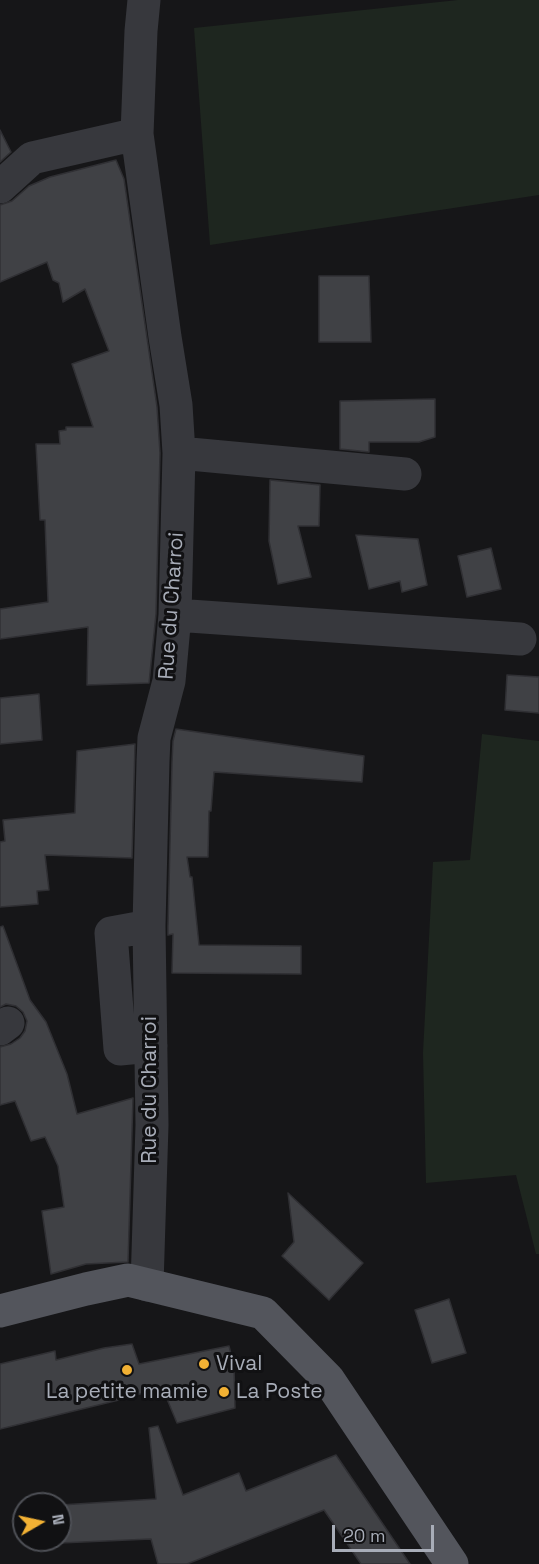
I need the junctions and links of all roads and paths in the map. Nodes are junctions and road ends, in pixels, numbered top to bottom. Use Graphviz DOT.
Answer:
graph roads {
  1 [pos="144,0"];
  2 [pos="137,134"];
  3 [pos="0,187"];
  4 [pos="179,453"];
  5 [pos="405,474"];
  6 [pos="175,615"];
  7 [pos="520,639"];
  8 [pos="137,1282"];
  9 [pos="0,1311"];
  10 [pos="452,1564"];
  1 -- 2 [label="street, Rue du Charroi"];
  2 -- 3 [label="street"];
  2 -- 4 [label="street, Rue du Charroi"];
  4 -- 5 [label="street"];
  4 -- 6 [label="street, Rue du Charroi"];
  6 -- 7 [label="street"];
  6 -- 8 [label="street, Rue du Charroi"];
  8 -- 9 [label="main road"];
  8 -- 10 [label="main road"];
}
